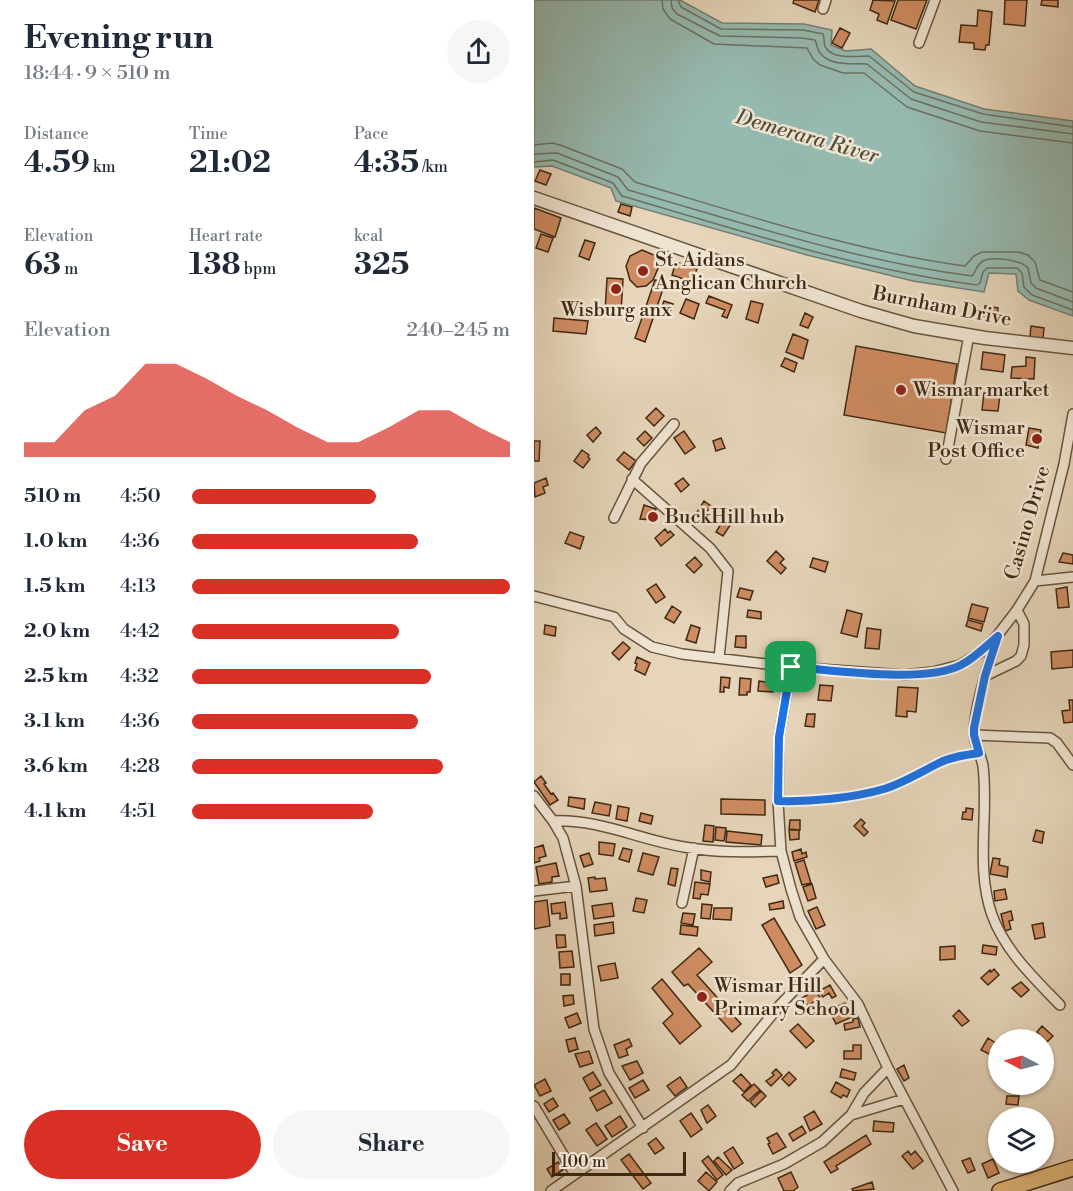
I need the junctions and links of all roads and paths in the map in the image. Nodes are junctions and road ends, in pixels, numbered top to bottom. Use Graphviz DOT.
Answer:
graph roads {
  1 [pos="935,0"];
  2 [pos="919,43"];
  3 [pos="534,198"];
  4 [pos="969,335"];
  5 [pos="1073,348"];
  6 [pos="1073,414"];
  7 [pos="674,424"];
  8 [pos="946,459"];
  9 [pos="1068,465"];
  10 [pos="632,479"];
  11 [pos="614,518"];
  12 [pos="1073,577"];
  13 [pos="1035,581"];
  14 [pos="534,596"];
  15 [pos="1017,610"];
  16 [pos="998,636"];
  17 [pos="719,658"];
  18 [pos="791,667"];
  19 [pos="985,676"];
  20 [pos="974,735"];
  21 [pos="979,753"];
  22 [pos="1073,765"];
  23 [pos="534,796"];
  24 [pos="778,801"];
  25 [pos="554,821"];
  26 [pos="694,848"];
  27 [pos="781,852"];
  28 [pos="576,886"];
  29 [pos="534,891"];
  30 [pos="682,903"];
  31 [pos="824,959"];
  32 [pos="1060,1005"];
  33 [pos="888,1068"];
  34 [pos="904,1099"];
  35 [pos="534,1106"];
  36 [pos="851,1115"];
  37 [pos="643,1128"];
  38 [pos="1073,1168"];
  39 [pos="574,1173"];
  40 [pos="551,1191"];
  41 [pos="730,1191"];
  42 [pos="952,1191"];
  43 [pos="1000,1191"];
  1 -- 2 [label="street"];
  3 -- 4 [label="street, Burnham Drive"];
  4 -- 5 [label="street, Burnham Drive"];
  4 -- 8 [label="street"];
  6 -- 9 [label="street, Casino Drive"];
  7 -- 10 [label="street"];
  9 -- 13 [label="street, Casino Drive"];
  10 -- 11 [label="street"];
  10 -- 17 [label="street"];
  12 -- 13 [label="street"];
  13 -- 15 [label="street, Casino Drive"];
  14 -- 17 [label="street, Casino Drive"];
  15 -- 16 [label="street, Casino Drive"];
  15 -- 19 [label="street"];
  16 -- 18 [label="street, Casino Drive"];
  16 -- 19 [label="street"];
  17 -- 18 [label="street, Casino Drive"];
  18 -- 24 [label="street"];
  19 -- 20 [label="street"];
  20 -- 21 [label="street"];
  20 -- 22 [label="street"];
  21 -- 24 [label="lane"];
  21 -- 32 [label="street"];
  23 -- 25 [label="street"];
  24 -- 27 [label="street"];
  25 -- 26 [label="street"];
  25 -- 28 [label="street"];
  26 -- 27 [label="street"];
  26 -- 30 [label="street"];
  27 -- 31 [label="street"];
  28 -- 29 [label="street"];
  28 -- 37 [label="street"];
  31 -- 33 [label="street"];
  31 -- 37 [label="street"];
  33 -- 34 [label="street"];
  33 -- 36 [label="street"];
  34 -- 36 [label="street"];
  34 -- 42 [label="street"];
  35 -- 39 [label="street"];
  36 -- 41 [label="street"];
  37 -- 39 [label="street"];
  38 -- 43 [label="main road"];
  39 -- 40 [label="street"];
}
